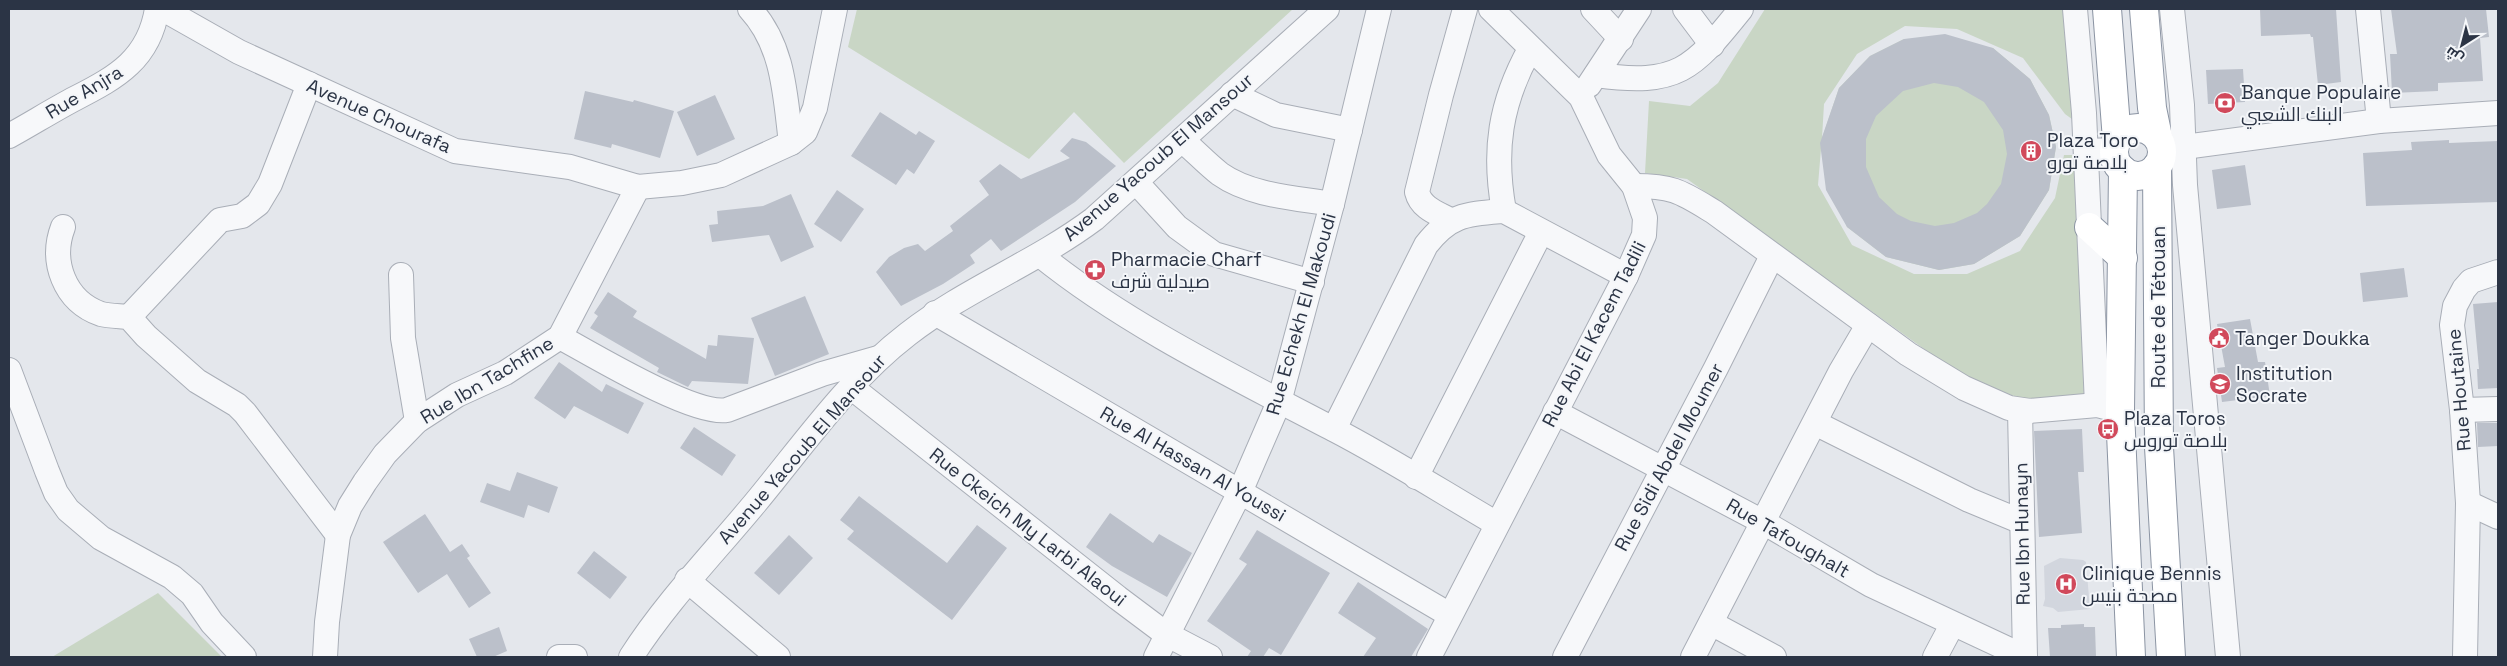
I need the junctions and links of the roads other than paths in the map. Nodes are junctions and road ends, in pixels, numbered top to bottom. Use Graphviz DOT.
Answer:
graph roads {
  1 [pos="157,9"];
  2 [pos="163,9"];
  3 [pos="750,9"];
  4 [pos="835,9"];
  5 [pos="1327,9"];
  6 [pos="1379,9"];
  7 [pos="1465,9"];
  8 [pos="1491,9"];
  9 [pos="1592,9"];
  10 [pos="1640,9"];
  11 [pos="1685,9"];
  12 [pos="1741,9"];
  13 [pos="2075,9"];
  14 [pos="2107,9"];
  15 [pos="2144,9"];
  16 [pos="2172,9"];
  17 [pos="2368,9"];
  18 [pos="1621,39"];
  19 [pos="1712,45"];
  20 [pos="1530,49"];
  21 [pos="1596,75"];
  22 [pos="309,84"];
  23 [pos="1232,94"];
  24 [pos="1581,97"];
  25 [pos="2498,113"];
  26 [pos="2379,122"];
  27 [pos="1350,130"];
  28 [pos="9,136"];
  29 [pos="1182,140"];
  30 [pos="791,143"];
  31 [pos="2165,150"];
  32 [pos="2086,151"];
  33 [pos="2118,153"];
  34 [pos="1136,182"];
  35 [pos="1634,186"];
  36 [pos="638,187"];
  37 [pos="1332,204"];
  38 [pos="1504,211"];
  39 [pos="1450,220"];
  40 [pos="63,227"];
  41 [pos="2089,227"];
  42 [pos="1541,232"];
  43 [pos="1040,255"];
  44 [pos="1772,256"];
  45 [pos="2123,258"];
  46 [pos="2498,272"];
  47 [pos="401,275"];
  48 [pos="1626,276"];
  49 [pos="1312,282"];
  50 [pos="936,314"];
  51 [pos="129,317"];
  52 [pos="1868,325"];
  53 [pos="560,338"];
  54 [pos="878,358"];
  55 [pos="9,370"];
  56 [pos="851,387"];
  57 [pos="1279,402"];
  58 [pos="2108,408"];
  59 [pos="2498,409"];
  60 [pos="2020,410"];
  61 [pos="2462,410"];
  62 [pos="1555,412"];
  63 [pos="417,421"];
  64 [pos="1815,423"];
  65 [pos="1334,430"];
  66 [pos="1664,470"];
  67 [pos="1416,477"];
  68 [pos="1240,492"];
  69 [pos="2468,503"];
  70 [pos="2498,517"];
  71 [pos="1763,522"];
  72 [pos="2022,522"];
  73 [pos="1497,524"];
  74 [pos="338,535"];
  75 [pos="687,580"];
  76 [pos="1450,614"];
  77 [pos="1711,623"];
  78 [pos="1952,625"];
  79 [pos="1166,634"];
  80 [pos="244,657"];
  81 [pos="325,657"];
  82 [pos="559,657"];
  83 [pos="575,657"];
  84 [pos="630,657"];
  85 [pos="778,657"];
  86 [pos="1156,657"];
  87 [pos="1210,657"];
  88 [pos="1429,657"];
  89 [pos="1565,657"];
  90 [pos="1692,657"];
  91 [pos="1774,657"];
  92 [pos="1935,657"];
  93 [pos="2025,657"];
  94 [pos="2131,657"];
  95 [pos="2171,657"];
  96 [pos="2228,657"];
  97 [pos="2466,657"];
  1 -- 28 [label="street, Rue Anjra"];
  2 -- 22 [label="street, Avenue Chourafa"];
  3 -- 30 [label="street"];
  4 -- 30 [label="street"];
  5 -- 23 [label="street, Avenue Yacoub El Mansour"];
  6 -- 27 [label="street, Rue Echekh El Makoudi"];
  7 -- 39 [label="street"];
  8 -- 20 [label="street, Rue Abi El Kacem Tadili"];
  9 -- 18 [label="street"];
  10 -- 18 [label="street"];
  11 -- 19 [label="street"];
  12 -- 19 [label="street"];
  13 -- 32 [label="street"];
  14 -- 33 [label="highway, Route de Tétouan"];
  15 -- 31 [label="highway, Route de Tétouan"];
  16 -- 31 [label="street"];
  17 -- 26 [label="street"];
  18 -- 21 [label="street"];
  19 -- 21 [label="street"];
  20 -- 24 [label="street, Rue Abi El Kacem Tadili"];
  20 -- 38 [label="street"];
  21 -- 24 [label="street"];
  22 -- 36 [label="street, Avenue Chourafa"];
  22 -- 51 [label="street"];
  23 -- 27 [label="street"];
  23 -- 29 [label="street, Avenue Yacoub El Mansour"];
  24 -- 35 [label="street, Rue Abi El Kacem Tadili"];
  25 -- 26 [label="street"];
  26 -- 31 [label="street"];
  27 -- 37 [label="street, Rue Echekh El Makoudi"];
  29 -- 34 [label="street, Avenue Yacoub El Mansour"];
  29 -- 37 [label="street"];
  30 -- 36 [label="street"];
  31 -- 33 [label="highway"];
  31 -- 33 [label="highway"];
  31 -- 95 [label="highway, Route de Tétouan"];
  31 -- 96 [label="street"];
  32 -- 33 [label="street"];
  32 -- 41 [label="street"];
  33 -- 45 [label="highway, Route de Tétouan"];
  34 -- 43 [label="street, Avenue Yacoub El Mansour"];
  34 -- 49 [label="street"];
  35 -- 44 [label="street"];
  35 -- 48 [label="street, Rue Abi El Kacem Tadili"];
  36 -- 53 [label="street, Rue Ibn Tachfine"];
  37 -- 49 [label="street, Rue Echekh El Makoudi"];
  38 -- 39 [label="street"];
  38 -- 42 [label="street"];
  39 -- 65 [label="street"];
  40 -- 51 [label="street"];
  41 -- 45 [label="highway"];
  41 -- 58 [label="street"];
  42 -- 48 [label="street"];
  42 -- 67 [label="street"];
  43 -- 50 [label="street, Avenue Yacoub El Mansour"];
  43 -- 57 [label="street"];
  44 -- 52 [label="street"];
  44 -- 66 [label="street, Rue Sidi Abdel Moumer"];
  45 -- 58 [label="highway, Route de Tétouan"];
  46 -- 61 [label="street, Rue Houtaine"];
  47 -- 63 [label="street"];
  48 -- 62 [label="street, Rue Abi El Kacem Tadili"];
  49 -- 57 [label="street, Rue Echekh El Makoudi"];
  50 -- 54 [label="street, Avenue Yacoub El Mansour"];
  50 -- 68 [label="street, Rue Al Hassan Al Youssi"];
  51 -- 74 [label="street"];
  52 -- 60 [label="street"];
  52 -- 64 [label="street"];
  53 -- 54 [label="street"];
  53 -- 63 [label="street, Rue Ibn Tachfine"];
  54 -- 56 [label="street, Avenue Yacoub El Mansour"];
  55 -- 80 [label="street"];
  56 -- 75 [label="street, Avenue Yacoub El Mansour"];
  56 -- 79 [label="street, Rue Ckeich My Larbi Alaoui"];
  57 -- 65 [label="street"];
  57 -- 68 [label="street, Rue Echekh El Makoudi"];
  58 -- 60 [label="street"];
  58 -- 94 [label="highway, Route de Tétouan"];
  59 -- 61 [label="street"];
  60 -- 72 [label="street, Rue Ibn Hunayn"];
  61 -- 69 [label="street, Rue Houtaine"];
  62 -- 66 [label="street, Rue Tafoughalt"];
  62 -- 73 [label="street, Rue Abi El Kacem Tadili"];
  63 -- 74 [label="street, Rue Ibn Tachfine"];
  64 -- 71 [label="street"];
  64 -- 72 [label="street"];
  65 -- 67 [label="street"];
  66 -- 71 [label="street, Rue Tafoughalt"];
  66 -- 89 [label="street, Rue Sidi Abdel Moumer"];
  67 -- 73 [label="street"];
  68 -- 76 [label="street, Rue Al Hassan Al Youssi"];
  68 -- 79 [label="street, Rue Echekh El Makoudi"];
  69 -- 70 [label="street"];
  69 -- 97 [label="street, Rue Houtaine"];
  71 -- 77 [label="street"];
  71 -- 78 [label="street, Rue Tafoughalt"];
  72 -- 93 [label="street, Rue Ibn Hunayn"];
  73 -- 76 [label="street, Rue Abi El Kacem Tadili"];
  74 -- 81 [label="street, Rue Ibn Tachfine"];
  75 -- 84 [label="street, Avenue Yacoub El Mansour"];
  75 -- 85 [label="street"];
  76 -- 88 [label="street, Rue Abi El Kacem Tadili"];
  77 -- 90 [label="street"];
  77 -- 91 [label="street"];
  78 -- 92 [label="street"];
  78 -- 93 [label="street, Rue Tafoughalt"];
  79 -- 86 [label="street, Rue Echekh El Makoudi"];
  79 -- 87 [label="street, Rue Ckeich My Larbi Alaoui"];
  82 -- 83 [label="street"];
}
